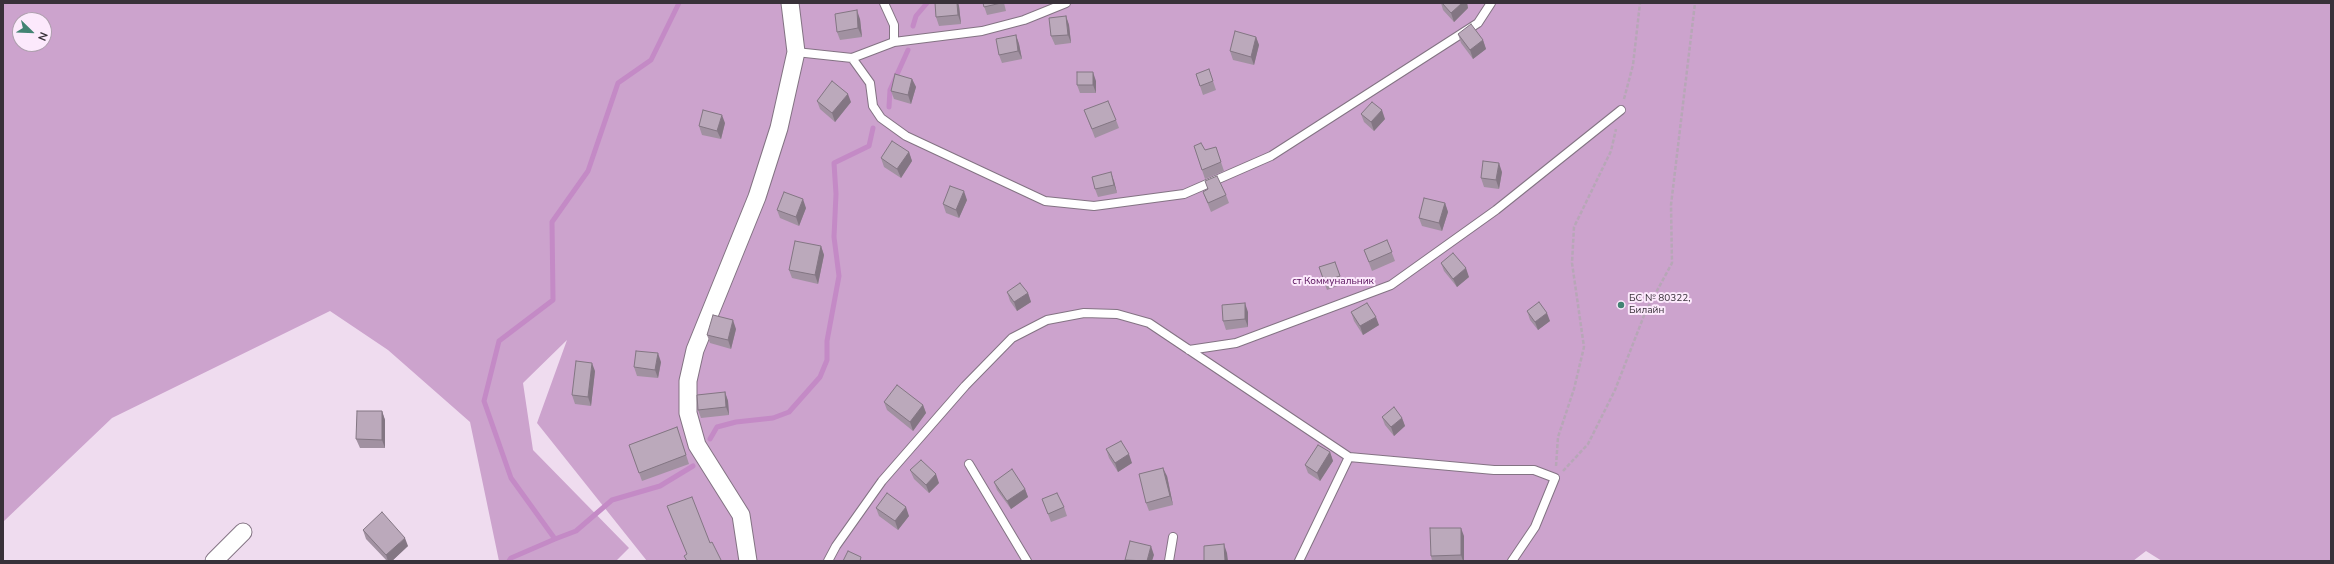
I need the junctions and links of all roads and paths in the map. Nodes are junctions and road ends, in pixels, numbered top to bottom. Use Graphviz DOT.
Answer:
graph roads {
  1 [pos="790,3"];
  2 [pos="884,3"];
  3 [pos="1066,3"];
  4 [pos="1491,3"];
  5 [pos="1640,3"];
  6 [pos="1695,3"];
  7 [pos="894,42"];
  8 [pos="796,52"];
  9 [pos="852,58"];
  10 [pos="1621,110"];
  11 [pos="1189,350"];
  12 [pos="1349,457"];
  13 [pos="969,464"];
  14 [pos="1556,478"];
  15 [pos="243,532"];
  16 [pos="1173,537"];
  17 [pos="214,561"];
  18 [pos="748,561"];
  19 [pos="828,561"];
  20 [pos="1027,561"];
  21 [pos="1169,561"];
  22 [pos="1299,561"];
  23 [pos="1512,561"];
  1 -- 8 [label="street"];
  2 -- 7 [label="lane"];
  3 -- 7 [label="lane"];
  4 -- 9 [label="lane"];
  5 -- 10 [label="path"];
  6 -- 14 [label="path"];
  7 -- 9 [label="lane"];
  8 -- 9 [label="lane"];
  8 -- 18 [label="street"];
  10 -- 11 [label="lane"];
  10 -- 14 [label="path"];
  11 -- 12 [label="lane"];
  11 -- 19 [label="lane"];
  12 -- 14 [label="lane"];
  12 -- 22 [label="lane"];
  13 -- 20 [label="lane"];
  14 -- 23 [label="lane"];
  15 -- 17 [label="street"];
  16 -- 21 [label="lane"];
}
